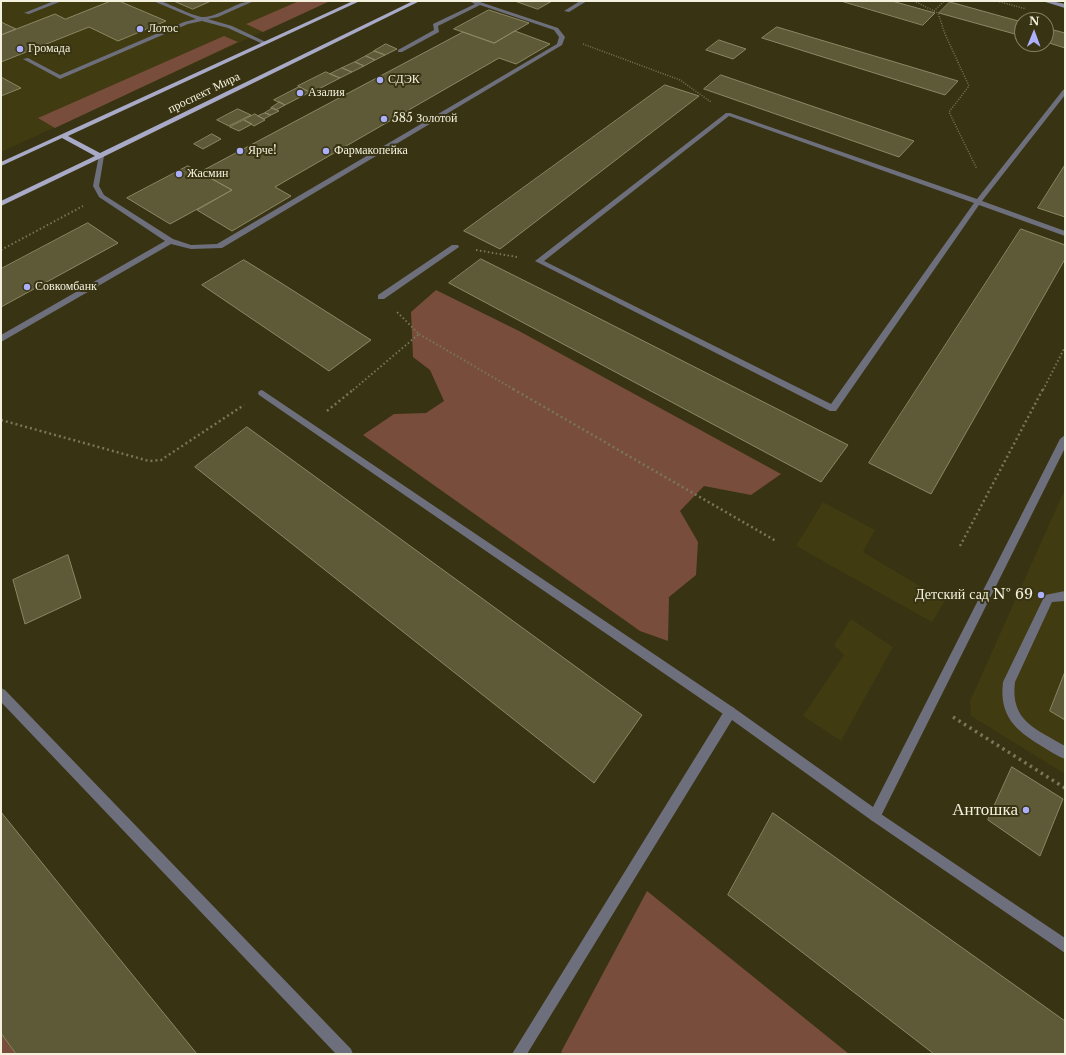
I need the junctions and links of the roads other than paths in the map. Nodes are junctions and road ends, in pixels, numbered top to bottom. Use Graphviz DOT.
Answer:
graph roads {
  1 [pos="59,1"];
  2 [pos="156,1"];
  3 [pos="251,1"];
  4 [pos="357,1"];
  5 [pos="416,1"];
  6 [pos="472,1"];
  7 [pos="584,1"];
  8 [pos="1045,1"];
  9 [pos="479,4"];
  10 [pos="1065,6"];
  11 [pos="567,11"];
  12 [pos="27,12"];
  13 [pos="201,19"];
  14 [pos="265,43"];
  15 [pos="400,51"];
  16 [pos="26,59"];
  17 [pos="1065,91"];
  18 [pos="63,136"];
  19 [pos="101,156"];
  20 [pos="1,164"];
  21 [pos="978,202"];
  22 [pos="1,204"];
  23 [pos="1065,234"];
  24 [pos="170,241"];
  25 [pos="455,247"];
  26 [pos="381,297"];
  27 [pos="1,339"];
  28 [pos="262,393"];
  29 [pos="1065,439"];
  30 [pos="1065,596"];
  31 [pos="1,694"];
  32 [pos="730,712"];
  33 [pos="1065,753"];
  34 [pos="875,816"];
  35 [pos="1065,946"];
  36 [pos="346,1054"];
  37 [pos="519,1054"];
  1 -- 12 [label="street"];
  2 -- 13 [label="street"];
  3 -- 13 [label="street"];
  4 -- 14 [label="main road, проспект Мира"];
  5 -- 19 [label="main road, проспект Мира"];
  6 -- 9 [label="street"];
  7 -- 11 [label="street"];
  8 -- 10 [label="street"];
  9 -- 15 [label="street"];
  9 -- 24 [label="street"];
  13 -- 14 [label="street"];
  13 -- 16 [label="street"];
  14 -- 18 [label="main road, проспект Мира"];
  17 -- 21 [label="street"];
  18 -- 19 [label="main road"];
  18 -- 20 [label="main road, проспект Мира"];
  19 -- 22 [label="main road, проспект Мира"];
  19 -- 24 [label="street"];
  21 -- 21 [label="street"];
  21 -- 23 [label="street"];
  24 -- 27 [label="street"];
  25 -- 26 [label="street"];
  28 -- 32 [label="street"];
  29 -- 34 [label="street"];
  30 -- 33 [label="street"];
  31 -- 36 [label="street"];
  32 -- 34 [label="street"];
  32 -- 37 [label="street"];
  34 -- 35 [label="street"];
}
